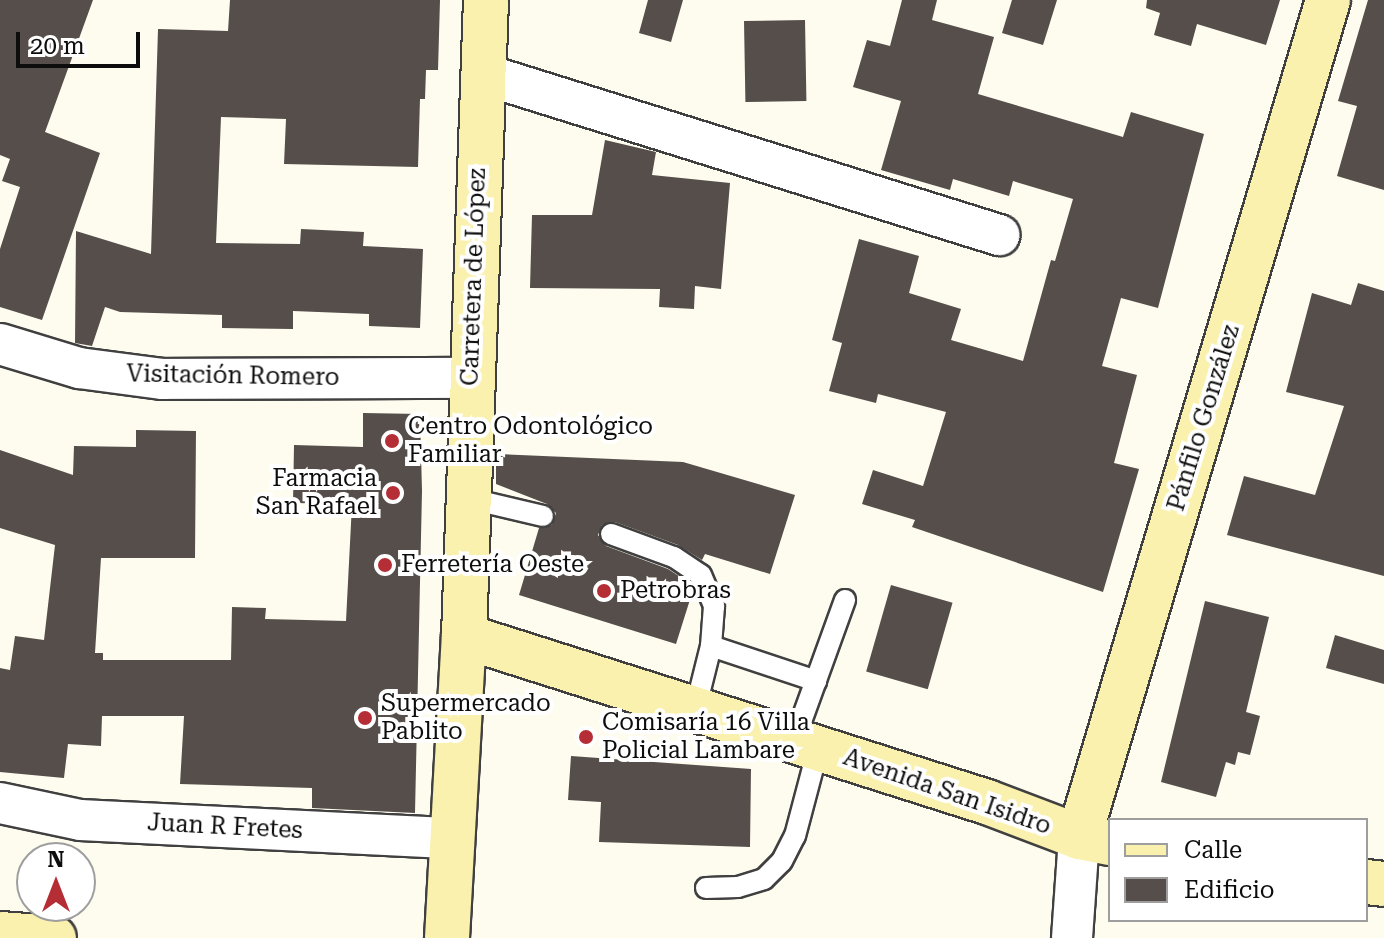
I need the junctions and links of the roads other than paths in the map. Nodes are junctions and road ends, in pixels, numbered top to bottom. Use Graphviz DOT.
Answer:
graph roads {
  1 [pos="486,0"];
  2 [pos="1328,0"];
  3 [pos="483,74"];
  4 [pos="999,235"];
  5 [pos="0,344"];
  6 [pos="470,378"];
  7 [pos="467,498"];
  8 [pos="543,516"];
  9 [pos="611,534"];
  10 [pos="845,600"];
  11 [pos="464,636"];
  12 [pos="711,646"];
  13 [pos="816,681"];
  14 [pos="695,710"];
  15 [pos="806,745"];
  16 [pos="0,803"];
  17 [pos="452,838"];
  18 [pos="1094,840"];
  19 [pos="706,888"];
  20 [pos="0,934"];
  21 [pos="54,938"];
  22 [pos="447,938"];
  23 [pos="1072,938"];
  1 -- 3 [label="main road, Carretera de López"];
  2 -- 18 [label="main road, Pánfilo González"];
  3 -- 4 [label="street"];
  3 -- 6 [label="main road, Carretera de López"];
  5 -- 6 [label="street, Visitación Romero"];
  6 -- 7 [label="main road, Carretera de López"];
  7 -- 8 [label="lane"];
  7 -- 11 [label="main road, Carretera de López"];
  9 -- 12 [label="lane"];
  10 -- 13 [label="lane"];
  11 -- 14 [label="main road, Avenida San Isidro"];
  11 -- 17 [label="main road, Carretera de López"];
  12 -- 13 [label="lane"];
  12 -- 14 [label="lane"];
  13 -- 15 [label="lane"];
  14 -- 15 [label="main road, Avenida San Isidro"];
  15 -- 18 [label="main road, Avenida San Isidro"];
  15 -- 19 [label="lane"];
  16 -- 17 [label="street, Juan R Fretes"];
  17 -- 22 [label="main road, Carretera de López"];
  18 -- 23 [label="street"];
  20 -- 21 [label="main road"];
}
